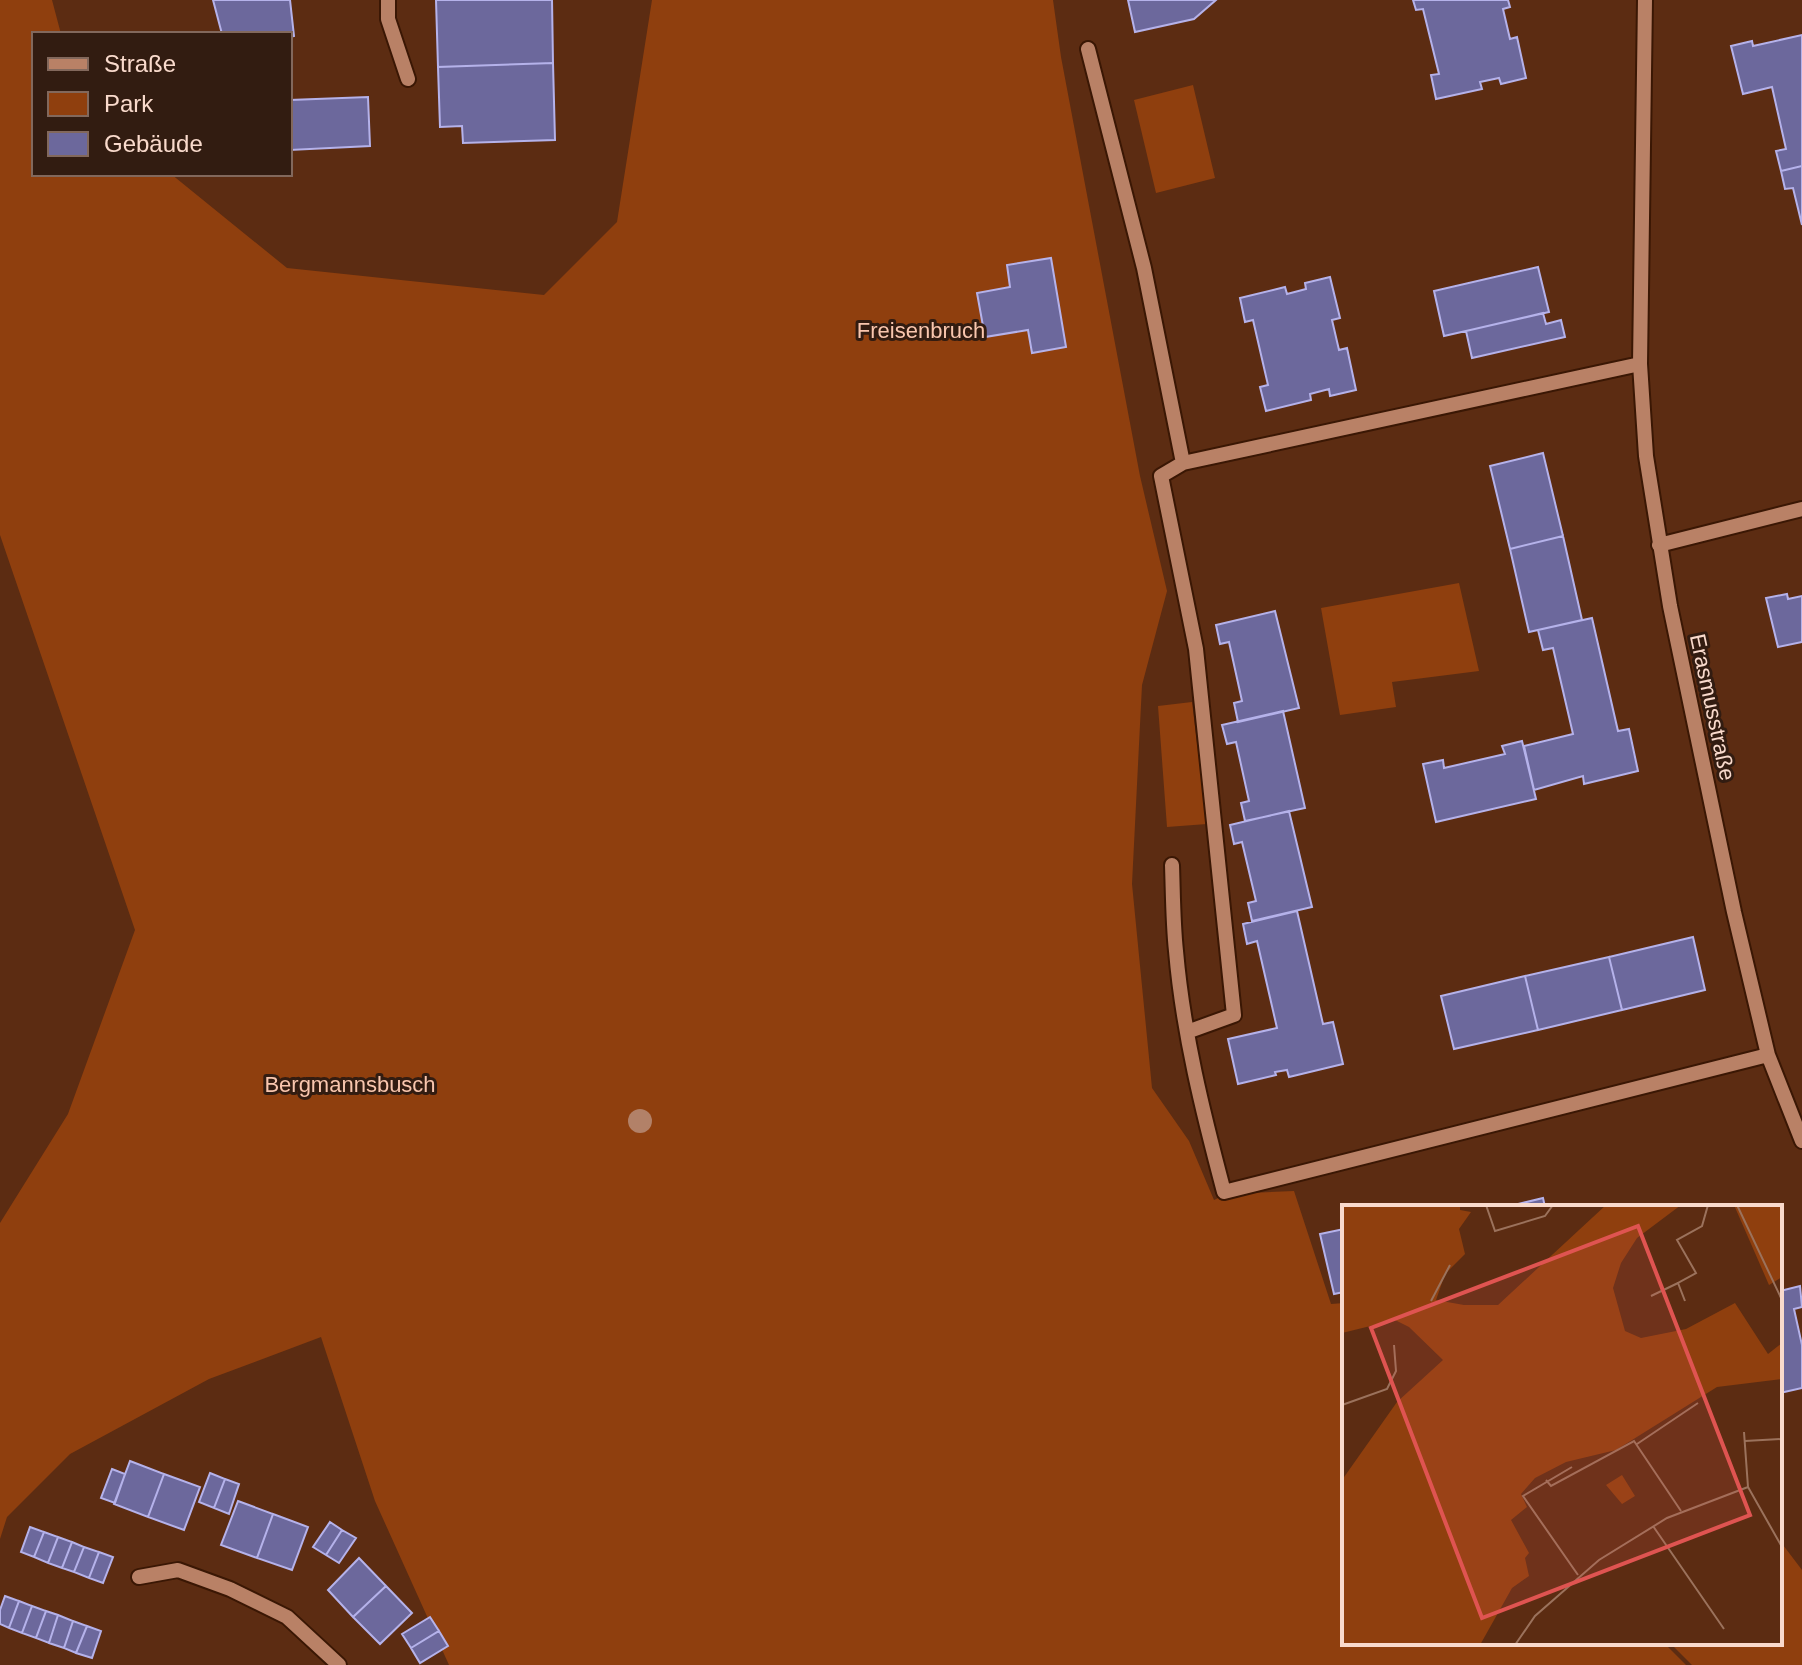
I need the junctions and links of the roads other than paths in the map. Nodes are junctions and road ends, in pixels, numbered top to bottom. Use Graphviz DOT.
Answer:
graph roads {
  1 [pos="388,0"];
  2 [pos="1645,0"];
  3 [pos="1088,49"];
  4 [pos="408,79"];
  5 [pos="1640,364"];
  6 [pos="1183,463"];
  7 [pos="1802,509"];
  8 [pos="1659,545"];
  9 [pos="1172,865"];
  10 [pos="1187,1032"];
  11 [pos="1768,1055"];
  12 [pos="1802,1141"];
  13 [pos="139,1577"];
  14 [pos="339,1665"];
  1 -- 4 [label="street"];
  2 -- 5 [label="street, Erasmusstraße"];
  3 -- 6 [label="street"];
  5 -- 6 [label="street"];
  5 -- 8 [label="street, Erasmusstraße"];
  6 -- 10 [label="street"];
  7 -- 8 [label="street"];
  8 -- 11 [label="street, Erasmusstraße"];
  9 -- 10 [label="street"];
  10 -- 11 [label="street"];
  11 -- 12 [label="street, Erasmusstraße"];
  13 -- 14 [label="street"];
}
